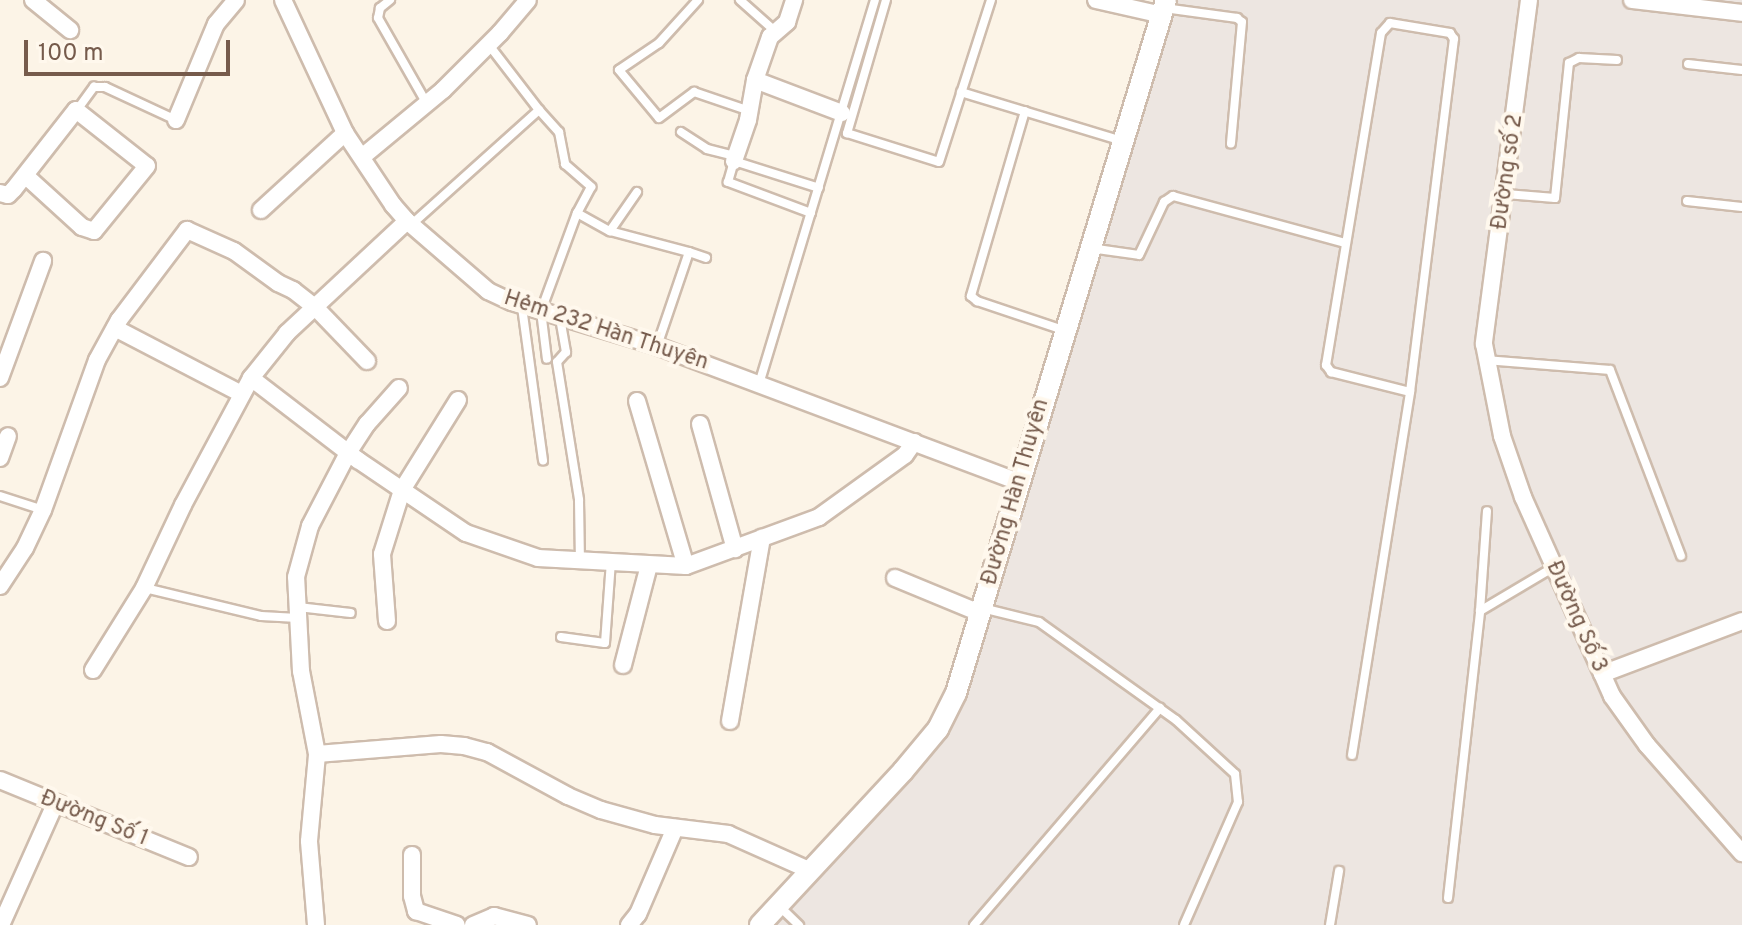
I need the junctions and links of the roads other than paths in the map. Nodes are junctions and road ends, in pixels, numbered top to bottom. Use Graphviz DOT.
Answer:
graph roads {
  1 [pos="33,0"];
  2 [pos="236,0"];
  3 [pos="283,0"];
  4 [pos="390,0"];
  5 [pos="528,0"];
  6 [pos="698,0"];
  7 [pos="740,0"];
  8 [pos="794,0"];
  9 [pos="875,0"];
  10 [pos="886,0"];
  11 [pos="991,0"];
  12 [pos="1096,0"];
  13 [pos="1529,0"];
  14 [pos="1632,0"];
  15 [pos="1164,8"];
  16 [pos="1742,13"];
  17 [pos="70,30"];
  18 [pos="775,31"];
  19 [pos="489,45"];
  20 [pos="1617,60"];
  21 [pos="1688,64"];
  22 [pos="1742,70"];
  23 [pos="755,80"];
  24 [pos="961,92"];
  25 [pos="427,104"];
  26 [pos="76,110"];
  27 [pos="539,110"];
  28 [pos="1025,111"];
  29 [pos="750,112"];
  30 [pos="842,113"];
  31 [pos="176,120"];
  32 [pos="681,132"];
  33 [pos="345,133"];
  34 [pos="1123,141"];
  35 [pos="1231,144"];
  36 [pos="362,157"];
  37 [pos="735,159"];
  38 [pos="26,176"];
  39 [pos="819,188"];
  40 [pos="637,192"];
  41 [pos="0,193"];
  42 [pos="1506,194"];
  43 [pos="1687,201"];
  44 [pos="1742,207"];
  45 [pos="261,210"];
  46 [pos="577,213"];
  47 [pos="811,213"];
  48 [pos="409,223"];
  49 [pos="610,231"];
  50 [pos="1345,243"];
  51 [pos="1089,248"];
  52 [pos="689,252"];
  53 [pos="706,258"];
  54 [pos="43,261"];
  55 [pos="522,306"];
  56 [pos="315,307"];
  57 [pos="541,311"];
  58 [pos="560,317"];
  59 [pos="115,328"];
  60 [pos="1064,330"];
  61 [pos="7,339"];
  62 [pos="657,346"];
  63 [pos="1485,352"];
  64 [pos="547,359"];
  65 [pos="367,361"];
  66 [pos="0,378"];
  67 [pos="251,378"];
  68 [pos="759,384"];
  69 [pos="399,388"];
  70 [pos="1410,392"];
  71 [pos="242,394"];
  72 [pos="458,400"];
  73 [pos="637,401"];
  74 [pos="700,424"];
  75 [pos="8,436"];
  76 [pos="914,442"];
  77 [pos="348,453"];
  78 [pos="0,458"];
  79 [pos="543,461"];
  80 [pos="1018,482"];
  81 [pos="402,490"];
  82 [pos="0,496"];
  83 [pos="43,510"];
  84 [pos="1487,511"];
  85 [pos="762,538"];
  86 [pos="735,549"];
  87 [pos="1681,556"];
  88 [pos="580,561"];
  89 [pos="611,562"];
  90 [pos="649,565"];
  91 [pos="686,566"];
  92 [pos="1554,567"];
  93 [pos="895,578"];
  94 [pos="0,586"];
  95 [pos="144,588"];
  96 [pos="981,611"];
  97 [pos="1480,611"];
  98 [pos="298,613"];
  99 [pos="351,613"];
  100 [pos="387,621"];
  101 [pos="1742,621"];
  102 [pos="561,637"];
  103 [pos="623,665"];
  104 [pos="93,670"];
  105 [pos="1602,674"];
  106 [pos="1160,708"];
  107 [pos="730,721"];
  108 [pos="317,754"];
  109 [pos="1352,755"];
  110 [pos="0,780"];
  111 [pos="55,804"];
  112 [pos="675,828"];
  113 [pos="1742,853"];
  114 [pos="412,855"];
  115 [pos="189,857"];
  116 [pos="811,871"];
  117 [pos="1339,871"];
  118 [pos="1448,898"];
  119 [pos="778,906"];
  120 [pos="477,923"];
  121 [pos="1,925"];
  122 [pos="316,925"];
  123 [pos="457,925"];
  124 [pos="528,925"];
  125 [pos="629,925"];
  126 [pos="760,925"];
  127 [pos="799,925"];
  128 [pos="974,925"];
  129 [pos="1184,925"];
  130 [pos="1330,925"];
  1 -- 17 [label="street"];
  2 -- 31 [label="street"];
  3 -- 33 [label="street, Hẻm 232 Hàn Thuyên"];
  4 -- 25 [label="lane"];
  5 -- 19 [label="street"];
  6 -- 29 [label="lane"];
  7 -- 18 [label="lane"];
  8 -- 18 [label="street"];
  9 -- 30 [label="lane"];
  10 -- 24 [label="lane"];
  11 -- 24 [label="lane"];
  12 -- 15 [label="street"];
  13 -- 42 [label="street, Đường số 2"];
  14 -- 16 [label="street"];
  15 -- 34 [label="street, Đường Hàn Thuyên"];
  15 -- 35 [label="lane"];
  18 -- 23 [label="street"];
  19 -- 25 [label="street"];
  19 -- 27 [label="lane"];
  20 -- 42 [label="lane"];
  21 -- 22 [label="lane"];
  23 -- 29 [label="street"];
  23 -- 30 [label="street"];
  24 -- 28 [label="lane"];
  25 -- 36 [label="street"];
  26 -- 31 [label="lane"];
  26 -- 38 [label="street"];
  26 -- 38 [label="street"];
  27 -- 46 [label="lane"];
  27 -- 48 [label="lane"];
  28 -- 34 [label="lane"];
  28 -- 60 [label="lane"];
  29 -- 37 [label="street"];
  30 -- 39 [label="lane"];
  32 -- 37 [label="lane"];
  33 -- 36 [label="street, Hẻm 232 Hàn Thuyên"];
  33 -- 45 [label="street"];
  34 -- 51 [label="street, Đường Hàn Thuyên"];
  36 -- 48 [label="street, Hẻm 232 Hàn Thuyên"];
  37 -- 39 [label="lane"];
  37 -- 47 [label="lane"];
  38 -- 41 [label="street"];
  39 -- 47 [label="lane"];
  40 -- 49 [label="lane"];
  42 -- 63 [label="street, Đường số 2"];
  43 -- 44 [label="lane"];
  46 -- 49 [label="lane"];
  46 -- 57 [label="lane"];
  47 -- 68 [label="lane"];
  48 -- 55 [label="street, Hẻm 232 Hàn Thuyên"];
  48 -- 56 [label="street"];
  49 -- 52 [label="lane"];
  50 -- 51 [label="lane"];
  50 -- 70 [label="lane"];
  50 -- 70 [label="lane"];
  51 -- 60 [label="street, Đường Hàn Thuyên"];
  52 -- 53 [label="lane"];
  52 -- 62 [label="lane"];
  54 -- 61 [label="street"];
  55 -- 57 [label="street, Hẻm 232 Hàn Thuyên"];
  55 -- 79 [label="lane"];
  56 -- 59 [label="street"];
  56 -- 65 [label="street"];
  56 -- 67 [label="street"];
  57 -- 58 [label="street, Hẻm 232 Hàn Thuyên"];
  57 -- 64 [label="lane"];
  58 -- 62 [label="street, Hẻm 232 Hàn Thuyên"];
  58 -- 88 [label="lane"];
  59 -- 71 [label="street"];
  59 -- 83 [label="street"];
  60 -- 80 [label="street, Đường Hàn Thuyên"];
  61 -- 66 [label="street"];
  62 -- 68 [label="street, Hẻm 232 Hàn Thuyên"];
  63 -- 87 [label="lane"];
  63 -- 92 [label="street, Đường Số 3"];
  67 -- 71 [label="street"];
  67 -- 77 [label="street"];
  68 -- 76 [label="street, Hẻm 232 Hàn Thuyên"];
  69 -- 77 [label="street"];
  70 -- 109 [label="lane"];
  71 -- 95 [label="street"];
  72 -- 81 [label="street"];
  73 -- 91 [label="street"];
  74 -- 86 [label="street"];
  75 -- 78 [label="street"];
  76 -- 80 [label="street, Hẻm 232 Hàn Thuyên"];
  76 -- 85 [label="street"];
  77 -- 81 [label="street"];
  77 -- 98 [label="street"];
  80 -- 96 [label="street, Đường Hàn Thuyên"];
  81 -- 88 [label="street"];
  81 -- 100 [label="street"];
  82 -- 83 [label="lane"];
  83 -- 94 [label="street"];
  84 -- 97 [label="lane"];
  85 -- 86 [label="street"];
  85 -- 107 [label="street"];
  86 -- 91 [label="street"];
  88 -- 89 [label="street"];
  89 -- 90 [label="street"];
  89 -- 102 [label="lane"];
  90 -- 91 [label="street"];
  90 -- 103 [label="street"];
  92 -- 97 [label="lane"];
  92 -- 105 [label="street, Đường Số 3"];
  93 -- 96 [label="street"];
  95 -- 98 [label="lane"];
  95 -- 104 [label="street"];
  96 -- 106 [label="lane"];
  96 -- 116 [label="street, Đường Hàn Thuyên"];
  97 -- 118 [label="lane"];
  98 -- 99 [label="lane"];
  98 -- 108 [label="street"];
  101 -- 105 [label="street"];
  105 -- 113 [label="street, Đường Số 3"];
  106 -- 128 [label="lane"];
  106 -- 129 [label="lane"];
  108 -- 112 [label="street"];
  108 -- 122 [label="street"];
  110 -- 111 [label="street, Đường Số 1"];
  111 -- 115 [label="street, Đường Số 1"];
  111 -- 121 [label="street"];
  112 -- 116 [label="street"];
  112 -- 125 [label="street"];
  114 -- 123 [label="street"];
  116 -- 119 [label="street, Đường Hàn Thuyên"];
  117 -- 130 [label="lane"];
  119 -- 126 [label="street, Đường Hàn Thuyên"];
  119 -- 127 [label="lane"];
  120 -- 124 [label="street"];
}
